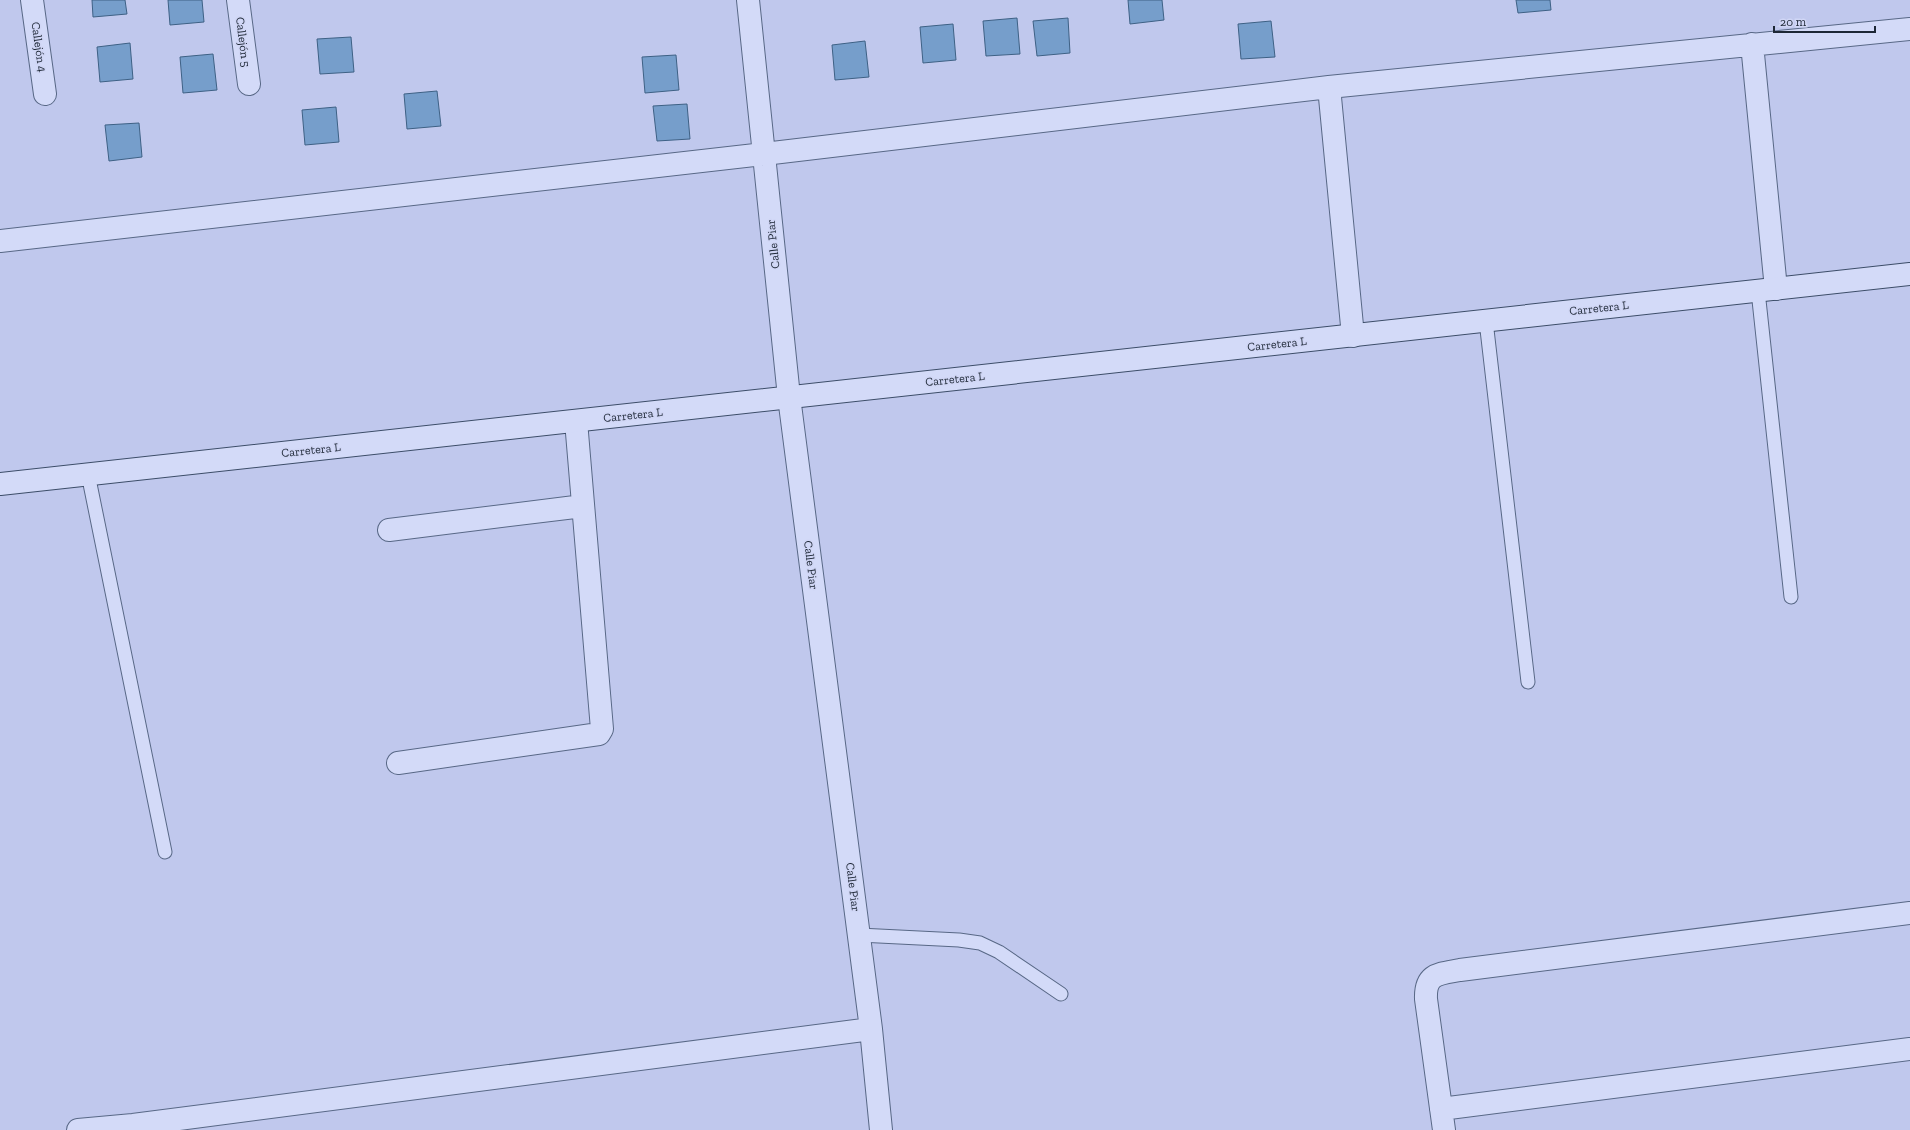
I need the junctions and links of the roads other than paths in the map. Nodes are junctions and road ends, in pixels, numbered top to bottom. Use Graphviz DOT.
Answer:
graph roads {
  1 [pos="32,0"];
  2 [pos="238,0"];
  3 [pos="748,0"];
  4 [pos="1910,29"];
  5 [pos="1752,44"];
  6 [pos="249,84"];
  7 [pos="1329,87"];
  8 [pos="46,94"];
  9 [pos="764,154"];
  10 [pos="0,241"];
  11 [pos="1910,274"];
  12 [pos="1767,290"];
  13 [pos="1486,321"];
  14 [pos="1353,336"];
  15 [pos="789,397"];
  16 [pos="576,421"];
  17 [pos="88,474"];
  18 [pos="0,484"];
  19 [pos="583,506"];
  20 [pos="388,530"];
  21 [pos="1791,597"];
  22 [pos="1528,682"];
  23 [pos="398,763"];
  24 [pos="165,852"];
  25 [pos="1910,913"];
  26 [pos="859,935"];
  27 [pos="1062,994"];
  28 [pos="871,1029"];
  29 [pos="1910,1049"];
  30 [pos="1441,1109"];
  31 [pos="133,1128"];
  32 [pos="78,1130"];
  33 [pos="881,1130"];
  34 [pos="1444,1130"];
  1 -- 8 [label="street, Callejón 4"];
  2 -- 6 [label="street, Callejón 5"];
  3 -- 9 [label="street, Calle Piar"];
  4 -- 5 [label="street"];
  5 -- 7 [label="street"];
  5 -- 12 [label="street"];
  7 -- 9 [label="street"];
  7 -- 14 [label="street"];
  9 -- 10 [label="street"];
  9 -- 15 [label="street, Calle Piar"];
  11 -- 12 [label="street, Carretera L"];
  12 -- 13 [label="street, Carretera L"];
  12 -- 21 [label="lane"];
  13 -- 14 [label="street, Carretera L"];
  13 -- 22 [label="lane"];
  14 -- 15 [label="street, Carretera L"];
  15 -- 16 [label="street, Carretera L"];
  15 -- 26 [label="street, Calle Piar"];
  16 -- 17 [label="street, Carretera L"];
  16 -- 19 [label="street"];
  17 -- 18 [label="street, Carretera L"];
  17 -- 24 [label="lane"];
  19 -- 20 [label="street"];
  19 -- 23 [label="street"];
  25 -- 30 [label="street"];
  26 -- 27 [label="lane"];
  26 -- 28 [label="street, Calle Piar"];
  28 -- 31 [label="street"];
  28 -- 33 [label="street, Calle Piar"];
  29 -- 30 [label="street"];
  30 -- 34 [label="street"];
  31 -- 32 [label="street"];
}
